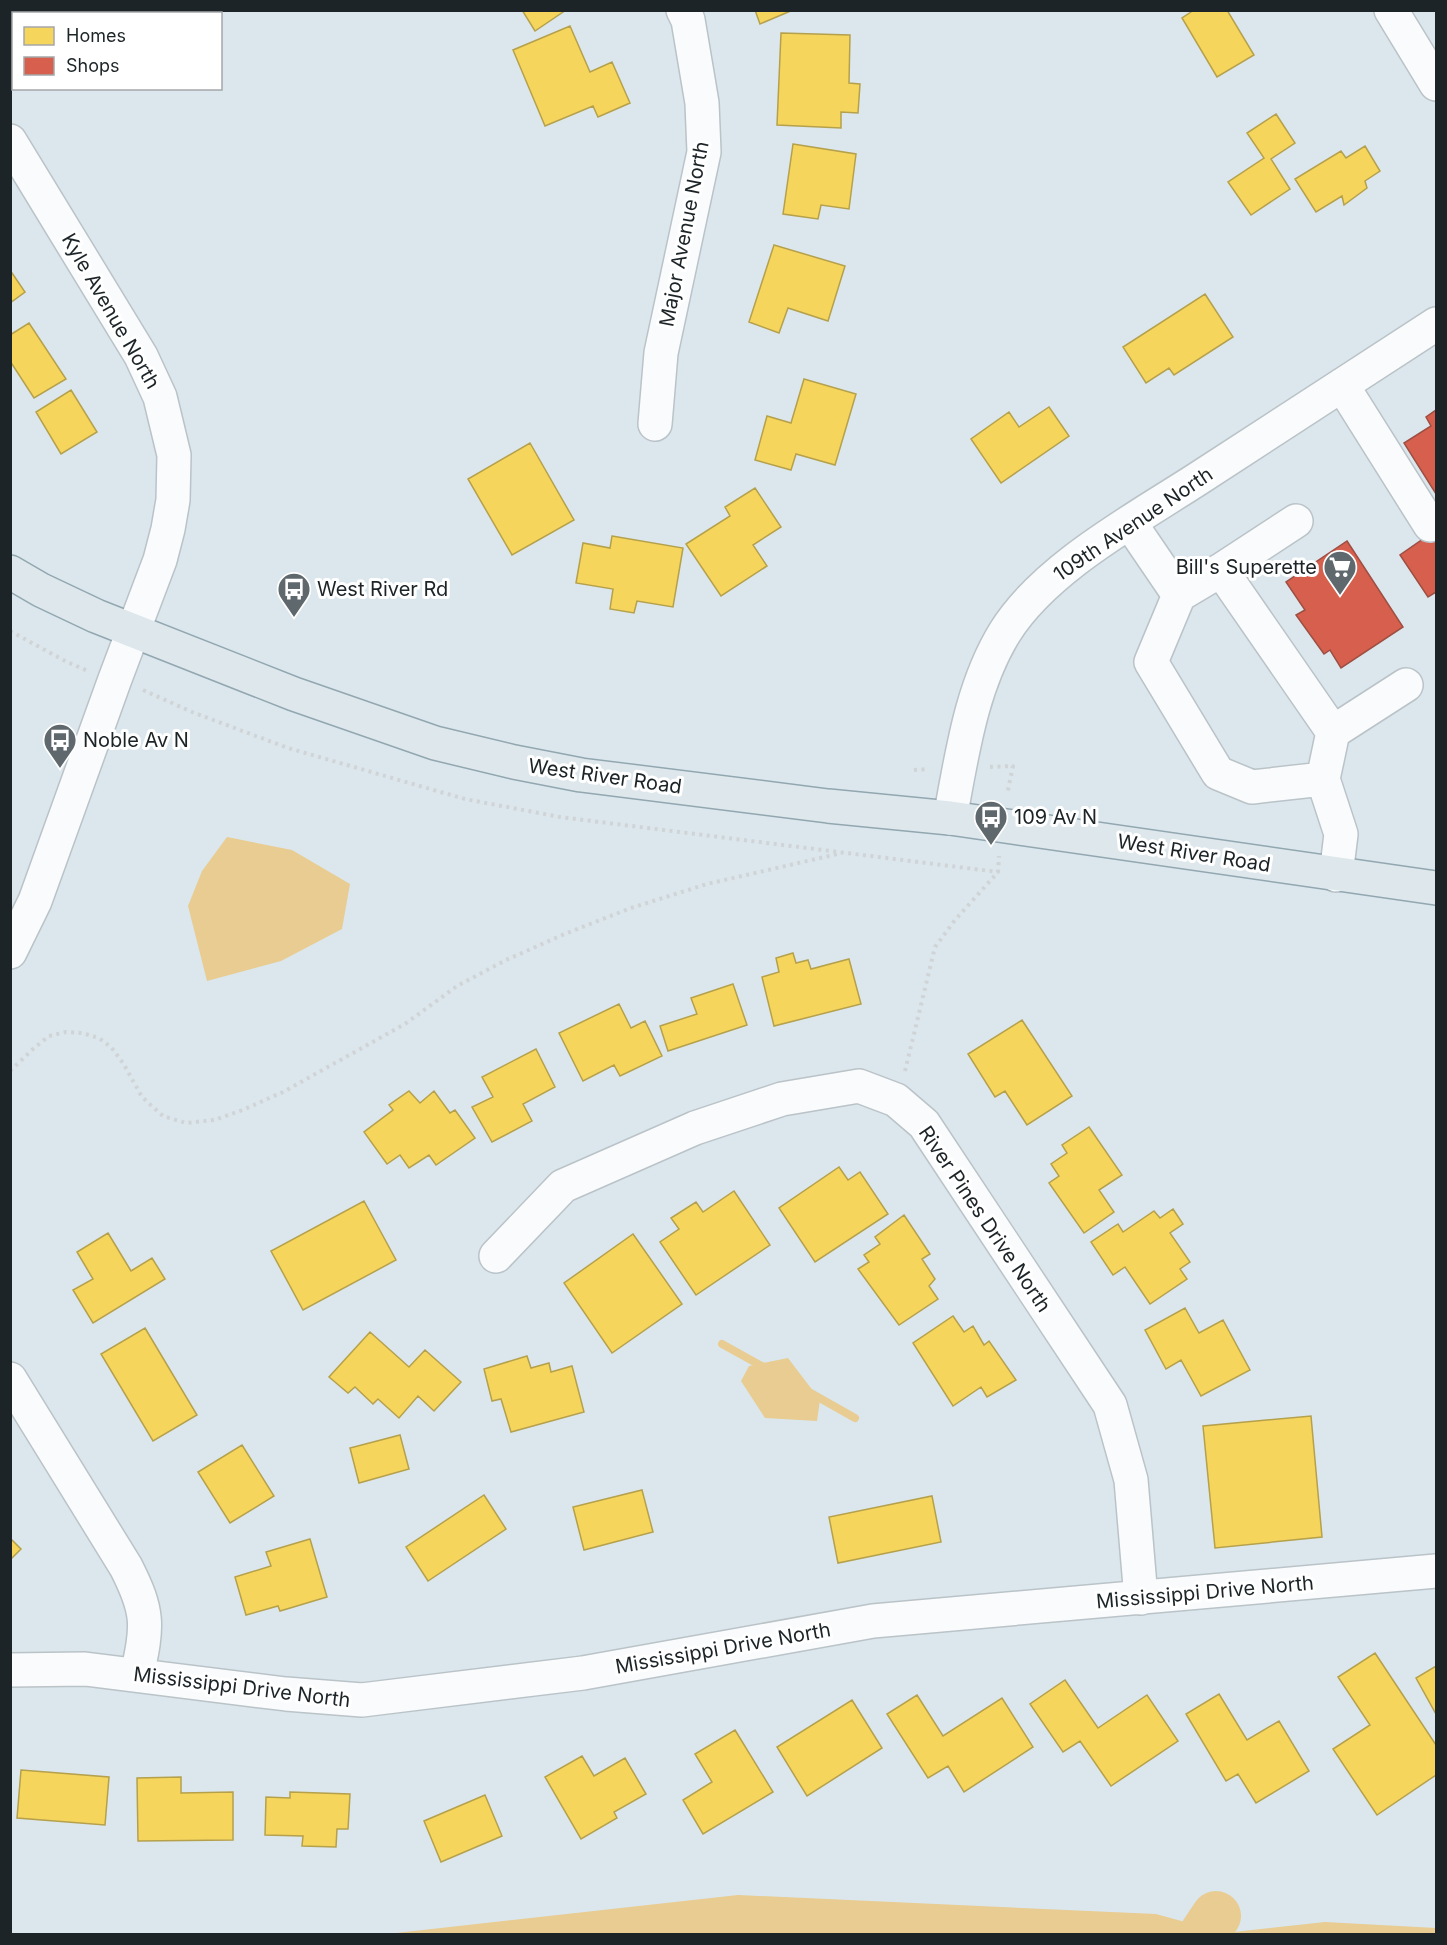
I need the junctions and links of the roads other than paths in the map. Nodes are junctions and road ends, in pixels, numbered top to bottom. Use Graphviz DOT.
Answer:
graph roads {
  1 [pos="683,10"];
  2 [pos="1391,10"];
  3 [pos="1437,84"];
  4 [pos="10,141"];
  5 [pos="1437,324"];
  6 [pos="1342,385"];
  7 [pos="655,424"];
  8 [pos="1296,521"];
  9 [pos="1130,523"];
  10 [pos="1430,525"];
  11 [pos="1221,570"];
  12 [pos="10,572"];
  13 [pos="1179,595"];
  14 [pos="133,631"];
  15 [pos="1406,685"];
  16 [pos="1333,732"];
  17 [pos="1323,779"];
  18 [pos="950,818"];
  19 [pos="1336,875"];
  20 [pos="1437,888"];
  21 [pos="10,952"];
  22 [pos="496,1256"];
  23 [pos="10,1379"];
  24 [pos="1437,1571"];
  25 [pos="1141,1598"];
  26 [pos="10,1670"];
  27 [pos="137,1675"];
  1 -- 7 [label="street, Major Avenue North"];
  2 -- 3 [label="street"];
  4 -- 14 [label="street, Kyle Avenue North"];
  5 -- 6 [label="street, 109th Avenue North"];
  6 -- 9 [label="street, 109th Avenue North"];
  6 -- 10 [label="street"];
  8 -- 11 [label="street"];
  9 -- 13 [label="street"];
  9 -- 18 [label="street, 109th Avenue North"];
  11 -- 13 [label="street"];
  11 -- 16 [label="street"];
  12 -- 14 [label="main road, West River Road"];
  13 -- 17 [label="street"];
  14 -- 18 [label="main road, West River Road"];
  14 -- 21 [label="street"];
  15 -- 16 [label="street"];
  16 -- 17 [label="street"];
  17 -- 19 [label="street"];
  18 -- 19 [label="main road, West River Road"];
  19 -- 20 [label="main road, West River Road"];
  22 -- 25 [label="street, River Pines Drive North"];
  23 -- 27 [label="street"];
  24 -- 25 [label="street, Mississippi Drive North"];
  25 -- 27 [label="street, Mississippi Drive North"];
  26 -- 27 [label="street, Mississippi Drive North"];
}
